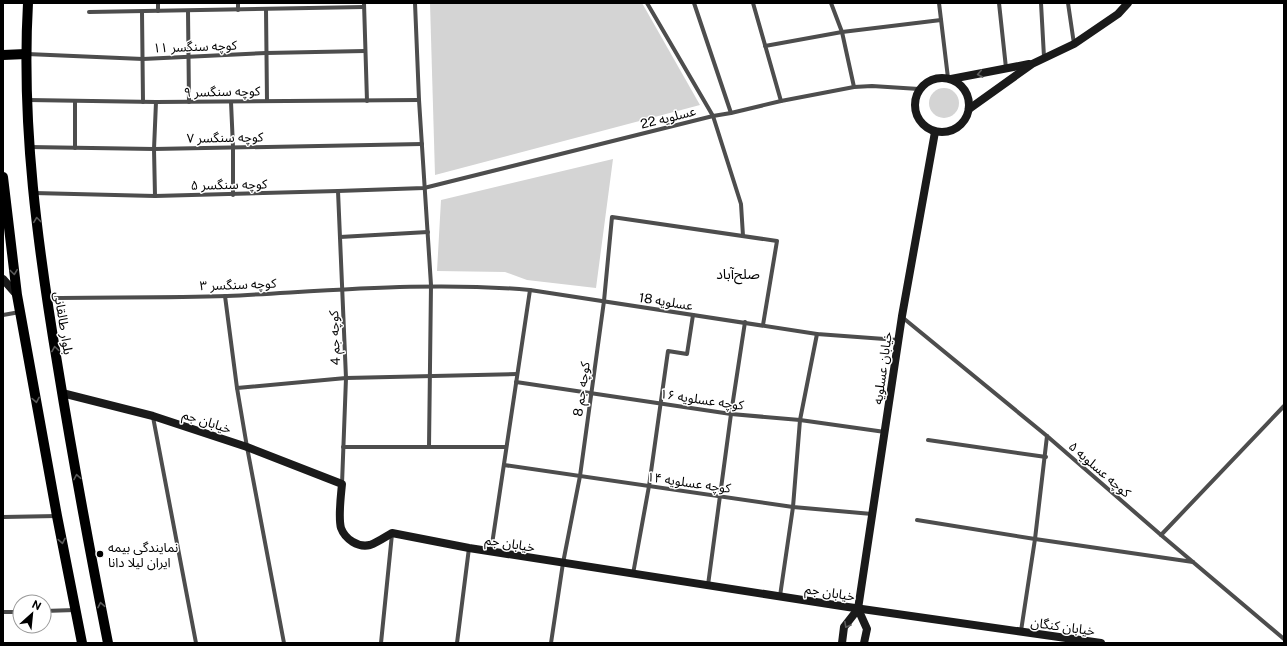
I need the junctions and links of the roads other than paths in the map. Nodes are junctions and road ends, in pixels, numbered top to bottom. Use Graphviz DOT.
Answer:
graph roads {
  1 [pos="28,3"];
  2 [pos="158,3"];
  3 [pos="238,3"];
  4 [pos="415,3"];
  5 [pos="647,3"];
  6 [pos="694,3"];
  7 [pos="753,3"];
  8 [pos="831,3"];
  9 [pos="939,3"];
  10 [pos="999,3"];
  11 [pos="1042,3"];
  12 [pos="1068,3"];
  13 [pos="1128,3"];
  14 [pos="319,5"];
  15 [pos="364,5"];
  16 [pos="266,9"];
  17 [pos="238,10"];
  18 [pos="158,11"];
  19 [pos="188,11"];
  20 [pos="89,12"];
  21 [pos="142,12"];
  22 [pos="941,20"];
  23 [pos="842,32"];
  24 [pos="1074,44"];
  25 [pos="765,46"];
  26 [pos="365,51"];
  27 [pos="266,53"];
  28 [pos="26,54"];
  29 [pos="3,55"];
  30 [pos="188,57"];
  31 [pos="1044,57"];
  32 [pos="143,59"];
  33 [pos="1032,64"];
  34 [pos="1006,69"];
  35 [pos="949,79"];
  36 [pos="854,87"];
  37 [pos="919,89"];
  38 [pos="26,100"];
  39 [pos="419,100"];
  40 [pos="75,101"];
  41 [pos="267,101"];
  42 [pos="367,101"];
  43 [pos="781,101"];
  44 [pos="143,102"];
  45 [pos="156,102"];
  46 [pos="189,102"];
  47 [pos="231,102"];
  48 [pos="969,109"];
  49 [pos="731,113"];
  50 [pos="714,116"];
  51 [pos="935,132"];
  52 [pos="422,144"];
  53 [pos="29,147"];
  54 [pos="233,147"];
  55 [pos="75,148"];
  56 [pos="154,149"];
  57 [pos="3,177"];
  58 [pos="424,188"];
  59 [pos="338,191"];
  60 [pos="33,193"];
  61 [pos="233,194"];
  62 [pos="155,196"];
  63 [pos="428,232"];
  64 [pos="340,236"];
  65 [pos="743,236"];
  66 [pos="3,279"];
  67 [pos="431,285"];
  68 [pos="342,290"];
  69 [pos="530,290"];
  70 [pos="17,295"];
  71 [pos="225,296"];
  72 [pos="46,298"];
  73 [pos="604,301"];
  74 [pos="20,312"];
  75 [pos="3,315"];
  76 [pos="693,315"];
  77 [pos="902,316"];
  78 [pos="745,322"];
  79 [pos="763,325"];
  80 [pos="817,334"];
  81 [pos="898,340"];
  82 [pos="517,374"];
  83 [pos="430,376"];
  84 [pos="346,378"];
  85 [pos="516,382"];
  86 [pos="237,388"];
  87 [pos="62,393"];
  88 [pos="590,393"];
  89 [pos="660,403"];
  90 [pos="1284,406"];
  91 [pos="731,414"];
  92 [pos="153,416"];
  93 [pos="800,420"];
  94 [pos="885,432"];
  95 [pos="1048,436"];
  96 [pos="928,440"];
  97 [pos="247,447"];
  98 [pos="343,447"];
  99 [pos="506,447"];
  100 [pos="429,448"];
  101 [pos="1046,457"];
  102 [pos="504,465"];
  103 [pos="580,476"];
  104 [pos="342,484"];
  105 [pos="649,486"];
  106 [pos="720,496"];
  107 [pos="793,507"];
  108 [pos="872,514"];
  109 [pos="57,516"];
  110 [pos="3,517"];
  111 [pos="917,520"];
  112 [pos="392,533"];
  113 [pos="1161,535"];
  114 [pos="1035,539"];
  115 [pos="469,548"];
  116 [pos="491,552"];
  117 [pos="1194,562"];
  118 [pos="563,563"];
  119 [pos="633,574"];
  120 [pos="708,586"];
  121 [pos="780,597"];
  122 [pos="858,609"];
  123 [pos="76,610"];
  124 [pos="52,611"];
  125 [pos="1021,632"];
  126 [pos="1284,639"];
  127 [pos="82,643"];
  128 [pos="108,643"];
  129 [pos="196,643"];
  130 [pos="284,643"];
  131 [pos="381,643"];
  132 [pos="457,643"];
  133 [pos="551,643"];
  134 [pos="842,643"];
  135 [pos="864,643"];
  136 [pos="1101,643"];
  1 -- 28 [label="main road, بلوار طالقانی"];
  2 -- 18 [label="street"];
  3 -- 17 [label="street"];
  4 -- 39 [label="street"];
  5 -- 50 [label="street"];
  6 -- 49 [label="street"];
  7 -- 25 [label="street"];
  8 -- 23 [label="street"];
  9 -- 22 [label="street"];
  10 -- 34 [label="street"];
  11 -- 31 [label="street"];
  12 -- 24 [label="street"];
  13 -- 24 [label="street"];
  14 -- 15 [label="street"];
  14 -- 16 [label="street"];
  15 -- 26 [label="street"];
  16 -- 17 [label="street"];
  16 -- 27 [label="street"];
  17 -- 19 [label="street"];
  18 -- 19 [label="street"];
  18 -- 21 [label="street"];
  19 -- 30 [label="street"];
  20 -- 21 [label="street"];
  21 -- 32 [label="street"];
  22 -- 23 [label="street"];
  22 -- 35 [label="street"];
  23 -- 25 [label="street"];
  23 -- 36 [label="street"];
  24 -- 31 [label="street"];
  25 -- 43 [label="street"];
  26 -- 27 [label="street, کوچه سنگسر ۱۱"];
  26 -- 42 [label="street"];
  27 -- 30 [label="street, کوچه سنگسر ۱۱"];
  27 -- 41 [label="street"];
  28 -- 29 [label="main road"];
  28 -- 32 [label="street, کوچه سنگسر ۱۱"];
  28 -- 38 [label="main road, بلوار طالقانی"];
  30 -- 32 [label="street, کوچه سنگسر ۱۱"];
  30 -- 46 [label="street"];
  31 -- 33 [label="street"];
  32 -- 44 [label="street"];
  33 -- 34 [label="street"];
  33 -- 48 [label="street"];
  34 -- 35 [label="street, one-way"];
  35 -- 37 [label="street"];
  35 -- 48 [label="street"];
  36 -- 37 [label="street, عسلویه 22"];
  36 -- 43 [label="street, عسلویه 22"];
  37 -- 51 [label="street"];
  38 -- 40 [label="street, کوچه سنگسر ۹"];
  38 -- 53 [label="main road, بلوار طالقانی"];
  39 -- 42 [label="street, کوچه سنگسر ۹"];
  39 -- 52 [label="street"];
  40 -- 44 [label="street, کوچه سنگسر ۹"];
  40 -- 55 [label="street"];
  41 -- 42 [label="street, کوچه سنگسر ۹"];
  41 -- 47 [label="street, کوچه سنگسر ۹"];
  43 -- 49 [label="street, عسلویه 22"];
  44 -- 45 [label="street, کوچه سنگسر ۹"];
  45 -- 46 [label="street, کوچه سنگسر ۹"];
  45 -- 56 [label="street"];
  46 -- 47 [label="street, کوچه سنگسر ۹"];
  47 -- 54 [label="street"];
  48 -- 51 [label="street"];
  49 -- 50 [label="street, عسلویه 22"];
  50 -- 58 [label="street, عسلویه 22"];
  50 -- 65 [label="street"];
  51 -- 77 [label="street, خیابان عسلویه"];
  52 -- 54 [label="street, کوچه سنگسر ۷"];
  52 -- 58 [label="street"];
  53 -- 55 [label="street, کوچه سنگسر ۷"];
  53 -- 60 [label="main road, بلوار طالقانی"];
  54 -- 56 [label="street, کوچه سنگسر ۷"];
  54 -- 61 [label="street"];
  55 -- 56 [label="street, کوچه سنگسر ۷"];
  56 -- 62 [label="street"];
  57 -- 70 [label="main road, one-way"];
  58 -- 59 [label="street, کوچه سنگسر ۵"];
  58 -- 63 [label="street"];
  59 -- 61 [label="street, کوچه سنگسر ۵"];
  59 -- 64 [label="street, کوچه جم 4"];
  60 -- 62 [label="street, کوچه سنگسر ۵"];
  72 -- 60 [label="main road, بلوار طالقانی, one-way"];
  61 -- 62 [label="street, کوچه سنگسر ۵"];
  63 -- 64 [label="street"];
  63 -- 67 [label="street"];
  64 -- 68 [label="street, کوچه جم 4"];
  65 -- 73 [label="street, کوچه جم 8"];
  65 -- 79 [label="street"];
  66 -- 70 [label="street"];
  67 -- 68 [label="street, کوچه سنگسر ۳"];
  67 -- 69 [label="street, عسلویه 18"];
  67 -- 83 [label="street"];
  68 -- 71 [label="street, کوچه سنگسر ۳"];
  68 -- 84 [label="street, کوچه جم 4"];
  69 -- 73 [label="street, عسلویه 18"];
  69 -- 82 [label="street"];
  70 -- 74 [label="main road"];
  71 -- 72 [label="street, کوچه سنگسر ۳"];
  71 -- 86 [label="street"];
  87 -- 72 [label="main road, بلوار طالقانی, one-way"];
  73 -- 76 [label="street, عسلویه 18"];
  73 -- 88 [label="street, کوچه جم 8"];
  74 -- 75 [label="street"];
  74 -- 109 [label="main road, one-way"];
  76 -- 78 [label="street, عسلویه 18"];
  76 -- 89 [label="street"];
  77 -- 81 [label="street, خیابان عسلویه"];
  77 -- 95 [label="street, کوچه عسلویه ۵"];
  78 -- 79 [label="street, عسلویه 18"];
  78 -- 91 [label="street"];
  79 -- 80 [label="street, عسلویه 18"];
  80 -- 81 [label="street, عسلویه 18"];
  80 -- 93 [label="street"];
  81 -- 94 [label="street, خیابان عسلویه"];
  82 -- 83 [label="street"];
  82 -- 85 [label="street"];
  83 -- 84 [label="street"];
  83 -- 100 [label="street"];
  84 -- 86 [label="street"];
  84 -- 98 [label="street, کوچه جم 4"];
  85 -- 88 [label="street, کوچه عسلویه ۱۶"];
  85 -- 99 [label="street"];
  86 -- 97 [label="street"];
  87 -- 92 [label="street, خیابان جم"];
  128 -- 87 [label="main road, بلوار طالقانی, one-way"];
  88 -- 89 [label="street, کوچه عسلویه ۱۶"];
  88 -- 103 [label="street, کوچه جم 8"];
  89 -- 91 [label="street, کوچه عسلویه ۱۶"];
  89 -- 105 [label="street"];
  90 -- 113 [label="street"];
  91 -- 93 [label="street, کوچه عسلویه ۱۶"];
  91 -- 106 [label="street"];
  92 -- 97 [label="street, خیابان جم"];
  92 -- 129 [label="street"];
  93 -- 94 [label="street, کوچه عسلویه ۱۶"];
  93 -- 107 [label="street"];
  94 -- 108 [label="street, خیابان عسلویه"];
  95 -- 101 [label="street"];
  95 -- 113 [label="street, کوچه عسلویه ۵"];
  96 -- 101 [label="street"];
  97 -- 104 [label="street, خیابان جم"];
  97 -- 130 [label="street"];
  98 -- 100 [label="street"];
  98 -- 104 [label="street, کوچه جم 4"];
  99 -- 100 [label="street"];
  99 -- 102 [label="street"];
  101 -- 114 [label="street"];
  102 -- 103 [label="street, کوچه عسلویه ۱۴"];
  102 -- 116 [label="street"];
  103 -- 105 [label="street, کوچه عسلویه ۱۴"];
  103 -- 118 [label="street, کوچه جم 8"];
  104 -- 112 [label="street"];
  105 -- 106 [label="street, کوچه عسلویه ۱۴"];
  105 -- 119 [label="street"];
  106 -- 107 [label="street, کوچه عسلویه ۱۴"];
  106 -- 120 [label="street"];
  107 -- 108 [label="street, کوچه عسلویه ۱۴"];
  107 -- 121 [label="street"];
  108 -- 122 [label="street, خیابان عسلویه"];
  109 -- 110 [label="street"];
  109 -- 123 [label="main road, one-way"];
  111 -- 114 [label="street"];
  112 -- 115 [label="street, خیابان جم"];
  112 -- 131 [label="street"];
  113 -- 117 [label="street, کوچه عسلویه ۵"];
  114 -- 117 [label="street"];
  114 -- 125 [label="street"];
  115 -- 116 [label="street, خیابان جم"];
  115 -- 132 [label="street"];
  116 -- 118 [label="street, خیابان جم"];
  117 -- 126 [label="street, کوچه عسلویه ۵"];
  118 -- 119 [label="street, خیابان جم"];
  118 -- 133 [label="street, کوچه جم 8"];
  119 -- 120 [label="street, خیابان جم"];
  120 -- 121 [label="street, خیابان جم"];
  121 -- 122 [label="street, خیابان جم"];
  122 -- 125 [label="street, خیابان جم"];
  122 -- 134 [label="street, خیابان عسلویه, one-way"];
  122 -- 135 [label="street"];
  123 -- 124 [label="street"];
  123 -- 127 [label="main road"];
  125 -- 136 [label="street, خیابان کنگان"];
}
